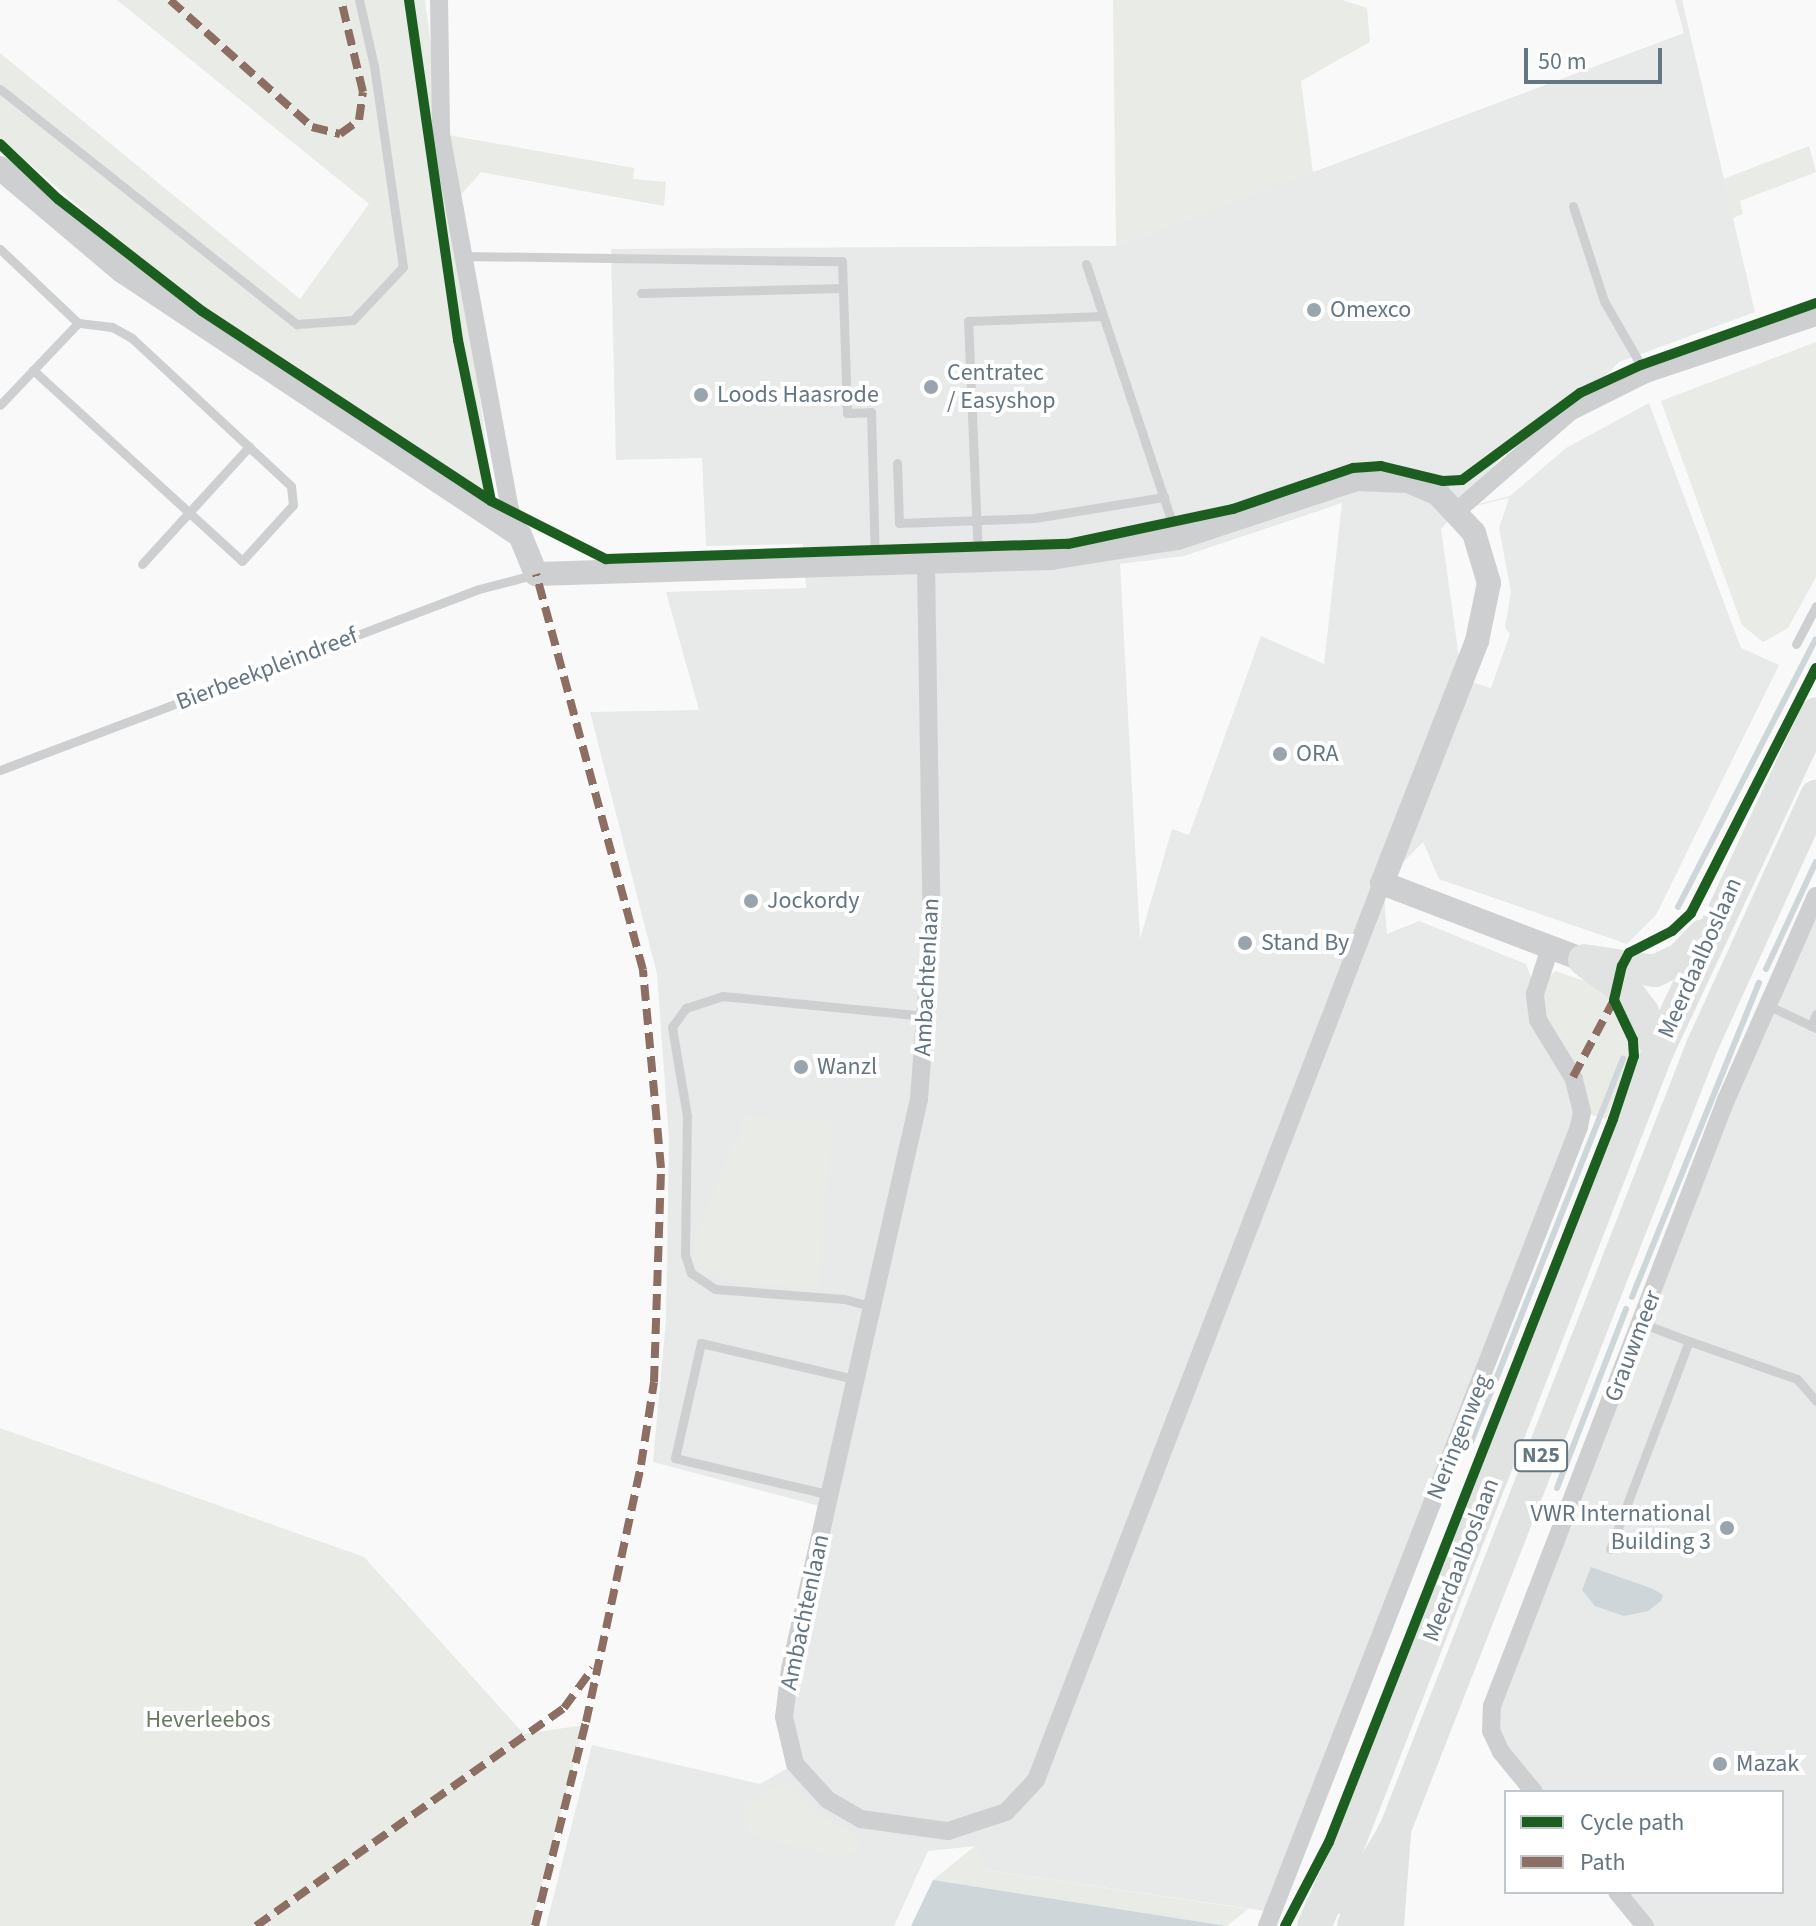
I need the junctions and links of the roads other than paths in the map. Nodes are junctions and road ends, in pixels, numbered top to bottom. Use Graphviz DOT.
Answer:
graph roads {
  1 [pos="359,0"];
  2 [pos="439,0"];
  3 [pos="0,89"];
  4 [pos="0,168"];
  5 [pos="1573,206"];
  6 [pos="0,249"];
  7 [pos="463,256"];
  8 [pos="1086,264"];
  9 [pos="843,288"];
  10 [pos="641,293"];
  11 [pos="1103,316"];
  12 [pos="1816,317"];
  13 [pos="78,323"];
  14 [pos="33,370"];
  15 [pos="1646,374"];
  16 [pos="0,405"];
  17 [pos="249,447"];
  18 [pos="897,463"];
  19 [pos="1164,497"];
  20 [pos="1458,510"];
  21 [pos="188,512"];
  22 [pos="977,521"];
  23 [pos="520,535"];
  24 [pos="1177,538"];
  25 [pos="978,561"];
  26 [pos="142,564"];
  27 [pos="876,564"];
  28 [pos="926,564"];
  29 [pos="536,574"];
  30 [pos="1816,606"];
  31 [pos="1796,644"];
  32 [pos="1816,713"];
  33 [pos="0,770"];
  34 [pos="1816,796"];
  35 [pos="1382,883"];
  36 [pos="1816,896"];
  37 [pos="1714,923"];
  38 [pos="1550,948"];
  39 [pos="1584,960"];
  40 [pos="1655,971"];
  41 [pos="1687,985"];
  42 [pos="1767,1005"];
  43 [pos="1816,1014"];
  44 [pos="928,1017"];
  45 [pos="1814,1027"];
  46 [pos="1702,1046"];
  47 [pos="1658,1051"];
  48 [pos="874,1307"];
  49 [pos="1641,1323"];
  50 [pos="1689,1341"];
  51 [pos="858,1379"];
  52 [pos="1816,1401"];
  53 [pos="831,1495"];
  54 [pos="1610,1549"];
  55 [pos="1399,1769"];
  56 [pos="1532,1790"];
  57 [pos="1394,1832"];
  58 [pos="1337,1875"];
  59 [pos="1619,1894"];
  60 [pos="1267,1926"];
  61 [pos="1314,1926"];
  62 [pos="1327,1926"];
  63 [pos="1353,1926"];
  64 [pos="1387,1926"];
  65 [pos="1645,1926"];
  1 -- 3 [label="lane"];
  2 -- 7 [label="street"];
  4 -- 23 [label="street"];
  5 -- 15 [label="lane"];
  6 -- 13 [label="lane"];
  7 -- 9 [label="lane"];
  7 -- 23 [label="street"];
  8 -- 11 [label="lane"];
  9 -- 10 [label="lane"];
  9 -- 27 [label="lane"];
  11 -- 19 [label="lane"];
  11 -- 22 [label="lane"];
  12 -- 15 [label="street"];
  13 -- 14 [label="lane"];
  13 -- 17 [label="lane"];
  14 -- 16 [label="lane"];
  14 -- 21 [label="lane"];
  15 -- 20 [label="street"];
  17 -- 21 [label="lane"];
  17 -- 21 [label="lane"];
  18 -- 22 [label="lane"];
  19 -- 22 [label="lane"];
  19 -- 24 [label="lane"];
  20 -- 24 [label="street, Ambachtenlaan"];
  20 -- 35 [label="street, Ambachtenlaan"];
  21 -- 26 [label="lane"];
  22 -- 25 [label="lane"];
  23 -- 29 [label="street"];
  24 -- 25 [label="street, Ambachtenlaan"];
  25 -- 28 [label="street, Ambachtenlaan"];
  27 -- 28 [label="street, Ambachtenlaan"];
  27 -- 29 [label="street, Ambachtenlaan"];
  28 -- 44 [label="street, Ambachtenlaan"];
  29 -- 33 [label="lane, Bierbeekpleindreef"];
  30 -- 31 [label="lane"];
  32 -- 37 [label="highway, Meerdaalboslaan / N25"];
  34 -- 46 [label="highway, Meerdaalboslaan / N25"];
  35 -- 38 [label="street"];
  35 -- 53 [label="street, Ambachtenlaan"];
  36 -- 42 [label="street, Grauwmeer"];
  37 -- 40 [label="highway"];
  37 -- 41 [label="highway, Meerdaalboslaan / N25"];
  38 -- 39 [label="street"];
  38 -- 60 [label="street, Neringenweg"];
  39 -- 40 [label="highway"];
  39 -- 47 [label="highway"];
  40 -- 41 [label="highway"];
  41 -- 46 [label="highway"];
  41 -- 47 [label="highway, Meerdaalboslaan / N25"];
  42 -- 45 [label="lane"];
  42 -- 49 [label="street, Grauwmeer"];
  43 -- 45 [label="lane"];
  44 -- 48 [label="street, Ambachtenlaan"];
  44 -- 48 [label="lane"];
  46 -- 55 [label="highway, Meerdaalboslaan / N25"];
  47 -- 55 [label="highway, Meerdaalboslaan / N25"];
  48 -- 51 [label="street, Ambachtenlaan"];
  49 -- 50 [label="lane"];
  49 -- 56 [label="street, Grauwmeer"];
  50 -- 52 [label="lane"];
  50 -- 54 [label="lane"];
  51 -- 53 [label="street, Ambachtenlaan"];
  51 -- 53 [label="lane"];
  55 -- 57 [label="highway, Meerdaalboslaan / N25"];
  55 -- 58 [label="highway, Meerdaalboslaan / N25"];
  57 -- 63 [label="highway, Meerdaalboslaan / N25"];
  57 -- 64 [label="highway"];
  58 -- 61 [label="highway"];
  58 -- 62 [label="highway, Meerdaalboslaan / N25"];
  59 -- 65 [label="street"];
}
